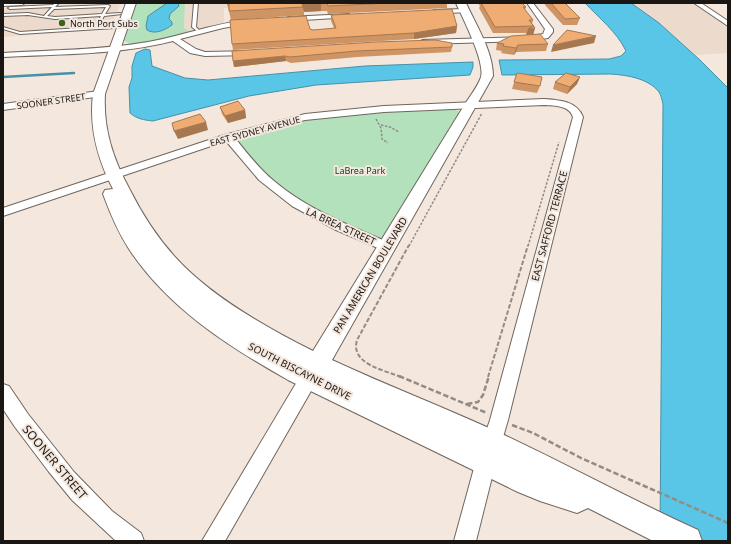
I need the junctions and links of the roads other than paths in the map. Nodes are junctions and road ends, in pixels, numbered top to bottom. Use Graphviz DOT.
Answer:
graph roads {
  1 [pos="22,3"];
  2 [pos="125,3"];
  3 [pos="131,3"];
  4 [pos="196,3"];
  5 [pos="530,3"];
  6 [pos="697,3"];
  7 [pos="3,4"];
  8 [pos="55,5"];
  9 [pos="12,6"];
  10 [pos="34,7"];
  11 [pos="463,7"];
  12 [pos="106,9"];
  13 [pos="50,12"];
  14 [pos="429,12"];
  15 [pos="28,14"];
  16 [pos="120,14"];
  17 [pos="714,14"];
  18 [pos="728,14"];
  19 [pos="354,15"];
  20 [pos="4,16"];
  21 [pos="102,16"];
  22 [pos="45,17"];
  23 [pos="282,20"];
  24 [pos="260,21"];
  25 [pos="728,24"];
  26 [pos="115,27"];
  27 [pos="3,28"];
  28 [pos="96,28"];
  29 [pos="198,30"];
  30 [pos="174,38"];
  31 [pos="478,40"];
  32 [pos="416,42"];
  33 [pos="111,48"];
  34 [pos="260,52"];
  35 [pos="3,55"];
  36 [pos="94,95"];
  37 [pos="478,107"];
  38 [pos="3,108"];
  39 [pos="228,137"];
  40 [pos="109,176"];
  41 [pos="3,212"];
  42 [pos="387,247"];
  43 [pos="313,371"];
  44 [pos="3,392"];
  45 [pos="492,441"];
  46 [pos="133,541"];
  47 [pos="213,541"];
  48 [pos="465,541"];
  49 [pos="687,541"];
  1 -- 9 [label="street"];
  2 -- 16 [label="street, SOUTH BISCAYNE DRIVE"];
  3 -- 33 [label="street, SOUTH BISCAYNE DRIVE"];
  4 -- 29 [label="lane"];
  5 -- 31 [label="street"];
  6 -- 17 [label="street"];
  7 -- 9 [label="street"];
  8 -- 10 [label="lane"];
  8 -- 12 [label="lane"];
  8 -- 13 [label="lane"];
  9 -- 10 [label="lane"];
  9 -- 20 [label="lane"];
  10 -- 15 [label="lane"];
  11 -- 14 [label="street"];
  11 -- 31 [label="street, PAN AMERICAN BOULEVARD"];
  12 -- 13 [label="lane"];
  12 -- 21 [label="lane"];
  13 -- 22 [label="lane"];
  15 -- 20 [label="lane"];
  15 -- 22 [label="lane"];
  16 -- 21 [label="lane"];
  16 -- 26 [label="street, SOUTH BISCAYNE DRIVE"];
  17 -- 18 [label="street"];
  17 -- 25 [label="street"];
  19 -- 23 [label="street"];
  21 -- 22 [label="lane"];
  21 -- 28 [label="lane"];
  24 -- 29 [label="street"];
  26 -- 28 [label="lane"];
  26 -- 33 [label="street, SOUTH BISCAYNE DRIVE"];
  27 -- 28 [label="lane"];
  29 -- 30 [label="street"];
  30 -- 33 [label="street"];
  30 -- 34 [label="street"];
  31 -- 32 [label="street"];
  31 -- 37 [label="street, PAN AMERICAN BOULEVARD"];
  33 -- 35 [label="street"];
  33 -- 36 [label="street, SOUTH BISCAYNE DRIVE"];
  36 -- 38 [label="street, SOONER STREET"];
  36 -- 40 [label="street, SOUTH BISCAYNE DRIVE"];
  37 -- 39 [label="street, EAST SYDNEY AVENUE"];
  37 -- 42 [label="street, PAN AMERICAN BOULEVARD"];
  37 -- 45 [label="street, EAST SAFFORD TERRACE"];
  39 -- 40 [label="street, EAST SYDNEY AVENUE"];
  39 -- 42 [label="street, LA BREA STREET"];
  40 -- 41 [label="street, EAST SYDNEY AVENUE"];
  40 -- 43 [label="street, SOUTH BISCAYNE DRIVE"];
  42 -- 43 [label="street, PAN AMERICAN BOULEVARD"];
  43 -- 45 [label="street, SOUTH BISCAYNE DRIVE"];
  43 -- 47 [label="street, PAN AMERICAN BOULEVARD"];
  44 -- 46 [label="street, SOONER STREET"];
  45 -- 48 [label="street"];
  45 -- 49 [label="street, SOUTH BISCAYNE DRIVE"];
}
